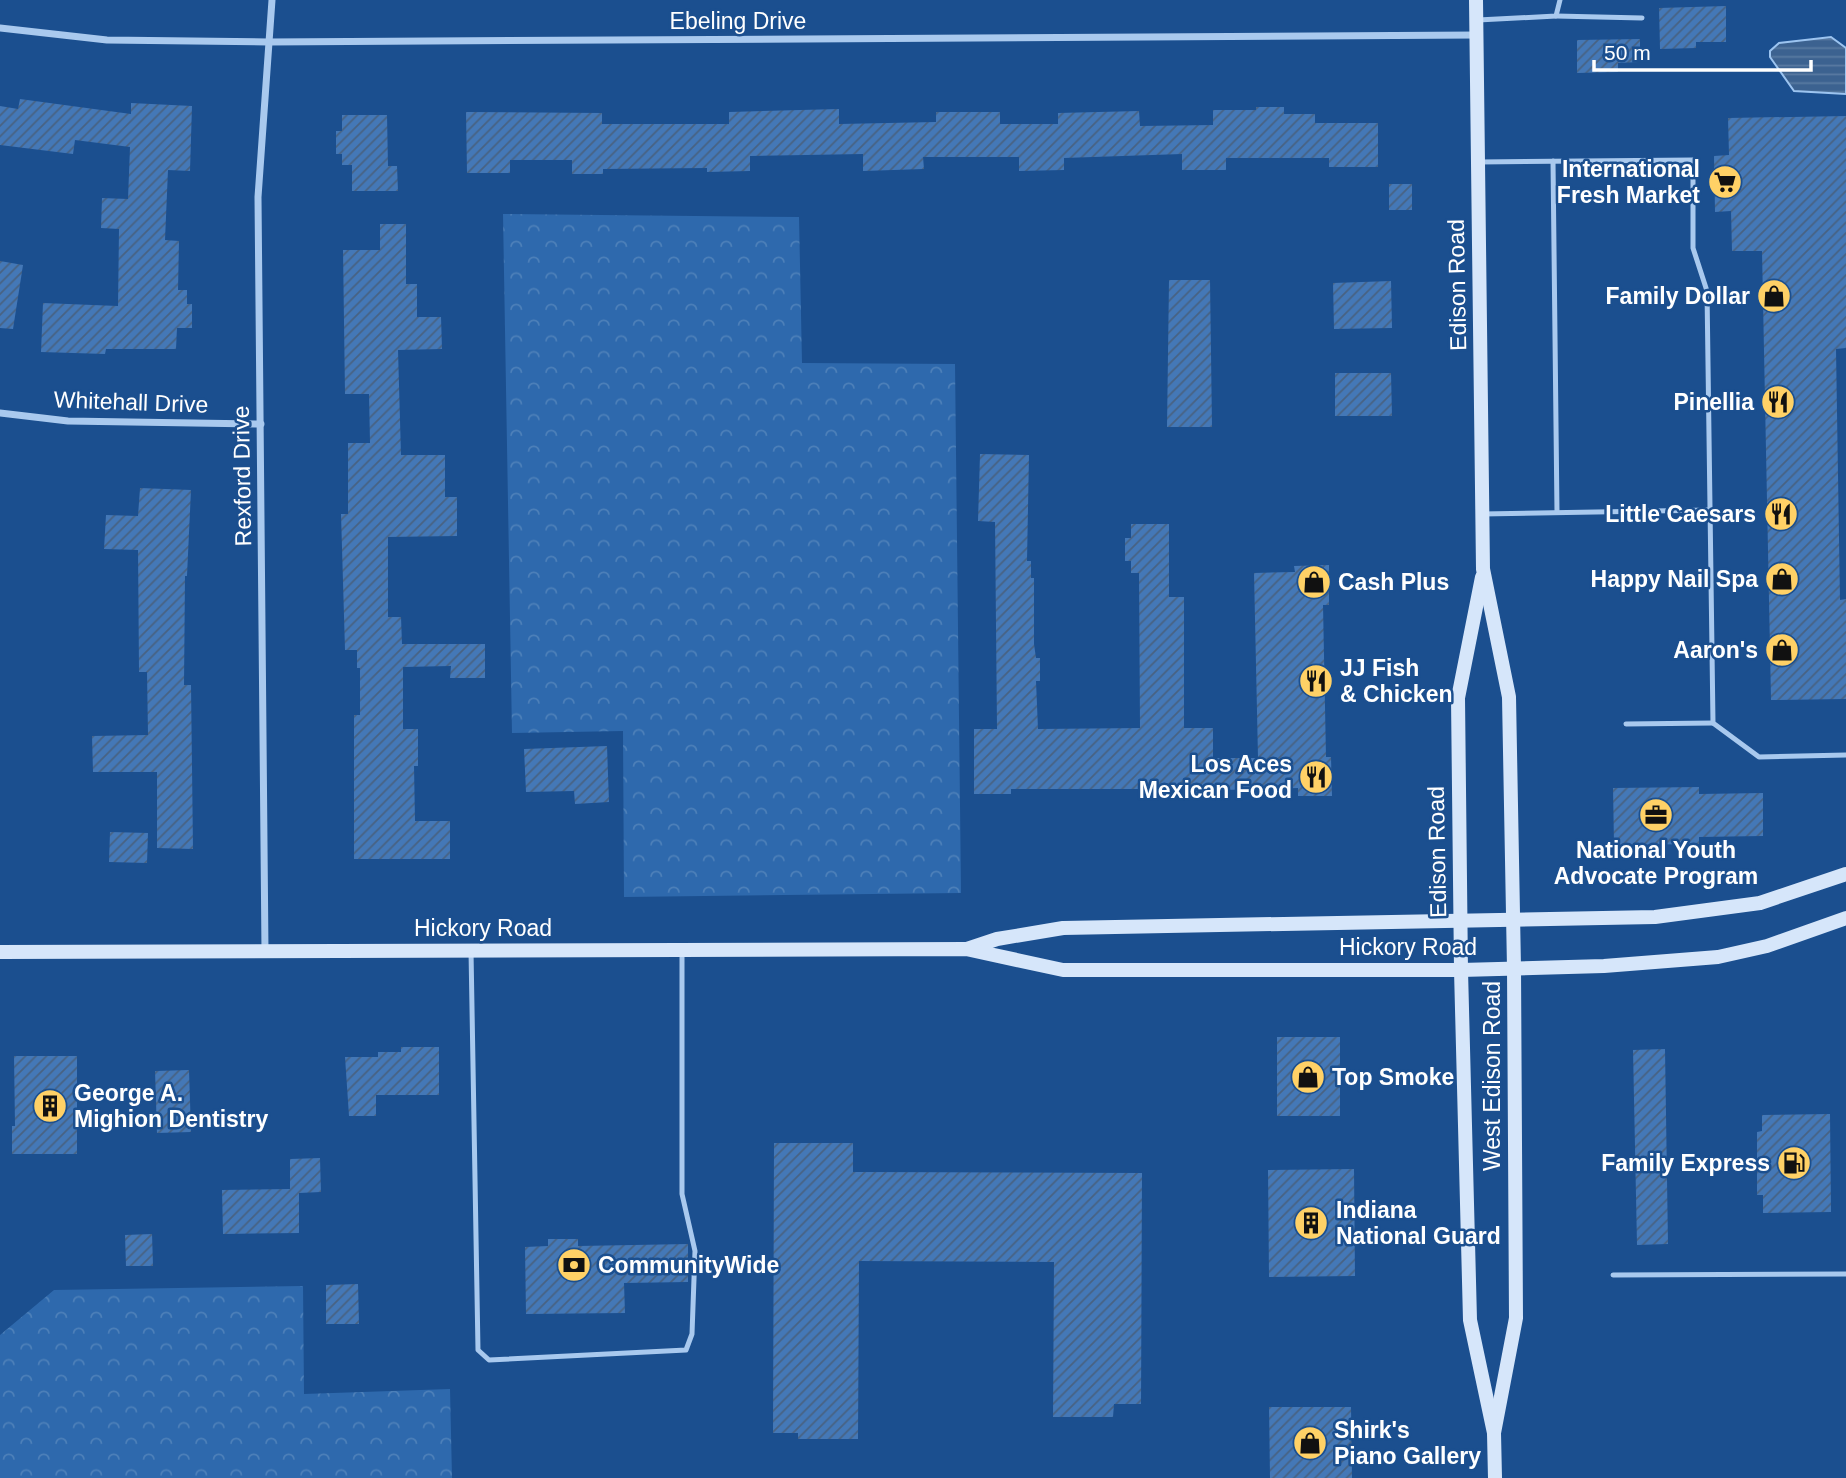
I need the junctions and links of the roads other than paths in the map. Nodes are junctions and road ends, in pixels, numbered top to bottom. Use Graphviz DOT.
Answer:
graph roads {
  1 [pos="272,0"];
  2 [pos="1476,0"];
  3 [pos="1560,0"];
  4 [pos="1556,16"];
  5 [pos="1642,19"];
  6 [pos="1477,27"];
  7 [pos="0,28"];
  8 [pos="268,42"];
  9 [pos="1553,161"];
  10 [pos="1479,162"];
  11 [pos="0,413"];
  12 [pos="261,424"];
  13 [pos="1710,510"];
  14 [pos="1557,512"];
  15 [pos="1482,513"];
  16 [pos="1483,569"];
  17 [pos="1713,723"];
  18 [pos="1626,724"];
  19 [pos="1846,755"];
  20 [pos="1846,874"];
  21 [pos="1846,918"];
  22 [pos="1460,922"];
  23 [pos="1513,922"];
  24 [pos="966,949"];
  25 [pos="265,951"];
  26 [pos="471,951"];
  27 [pos="682,951"];
  28 [pos="0,952"];
  29 [pos="1514,968"];
  30 [pos="1461,970"];
  31 [pos="1846,1274"];
  32 [pos="1613,1275"];
  33 [pos="1494,1433"];
  34 [pos="1495,1478"];
  1 -- 8 [label="street, Rexford Drive"];
  2 -- 6 [label="street, Edison Road"];
  3 -- 4 [label="lane"];
  4 -- 5 [label="lane"];
  4 -- 6 [label="lane"];
  6 -- 8 [label="street, Ebeling Drive"];
  6 -- 10 [label="street, Edison Road"];
  7 -- 8 [label="street, Ebeling Drive"];
  8 -- 12 [label="street, Rexford Drive"];
  9 -- 10 [label="lane"];
  9 -- 13 [label="lane"];
  9 -- 14 [label="lane"];
  10 -- 15 [label="street, Edison Road"];
  11 -- 12 [label="street, Whitehall Drive"];
  12 -- 25 [label="street, Rexford Drive"];
  13 -- 14 [label="lane"];
  13 -- 17 [label="lane"];
  14 -- 15 [label="lane"];
  15 -- 16 [label="street, Edison Road"];
  16 -- 22 [label="street, Edison Road"];
  16 -- 23 [label="street, Edison Road"];
  17 -- 18 [label="lane"];
  17 -- 19 [label="lane"];
  20 -- 23 [label="street, Hickory Road"];
  21 -- 29 [label="street, Hickory Road"];
  22 -- 23 [label="street, Hickory Road"];
  22 -- 24 [label="street, Hickory Road"];
  22 -- 30 [label="street, Edison Road"];
  23 -- 29 [label="street, Edison Road"];
  24 -- 27 [label="street, Hickory Road"];
  24 -- 30 [label="street, Hickory Road"];
  25 -- 26 [label="street, Hickory Road"];
  25 -- 28 [label="street, Hickory Road"];
  26 -- 27 [label="street, Hickory Road"];
  26 -- 27 [label="lane"];
  29 -- 30 [label="street, Hickory Road"];
  29 -- 33 [label="street, West Edison Road"];
  30 -- 33 [label="street, West Edison Road"];
  31 -- 32 [label="lane"];
  33 -- 34 [label="street, West Edison Road"];
}
